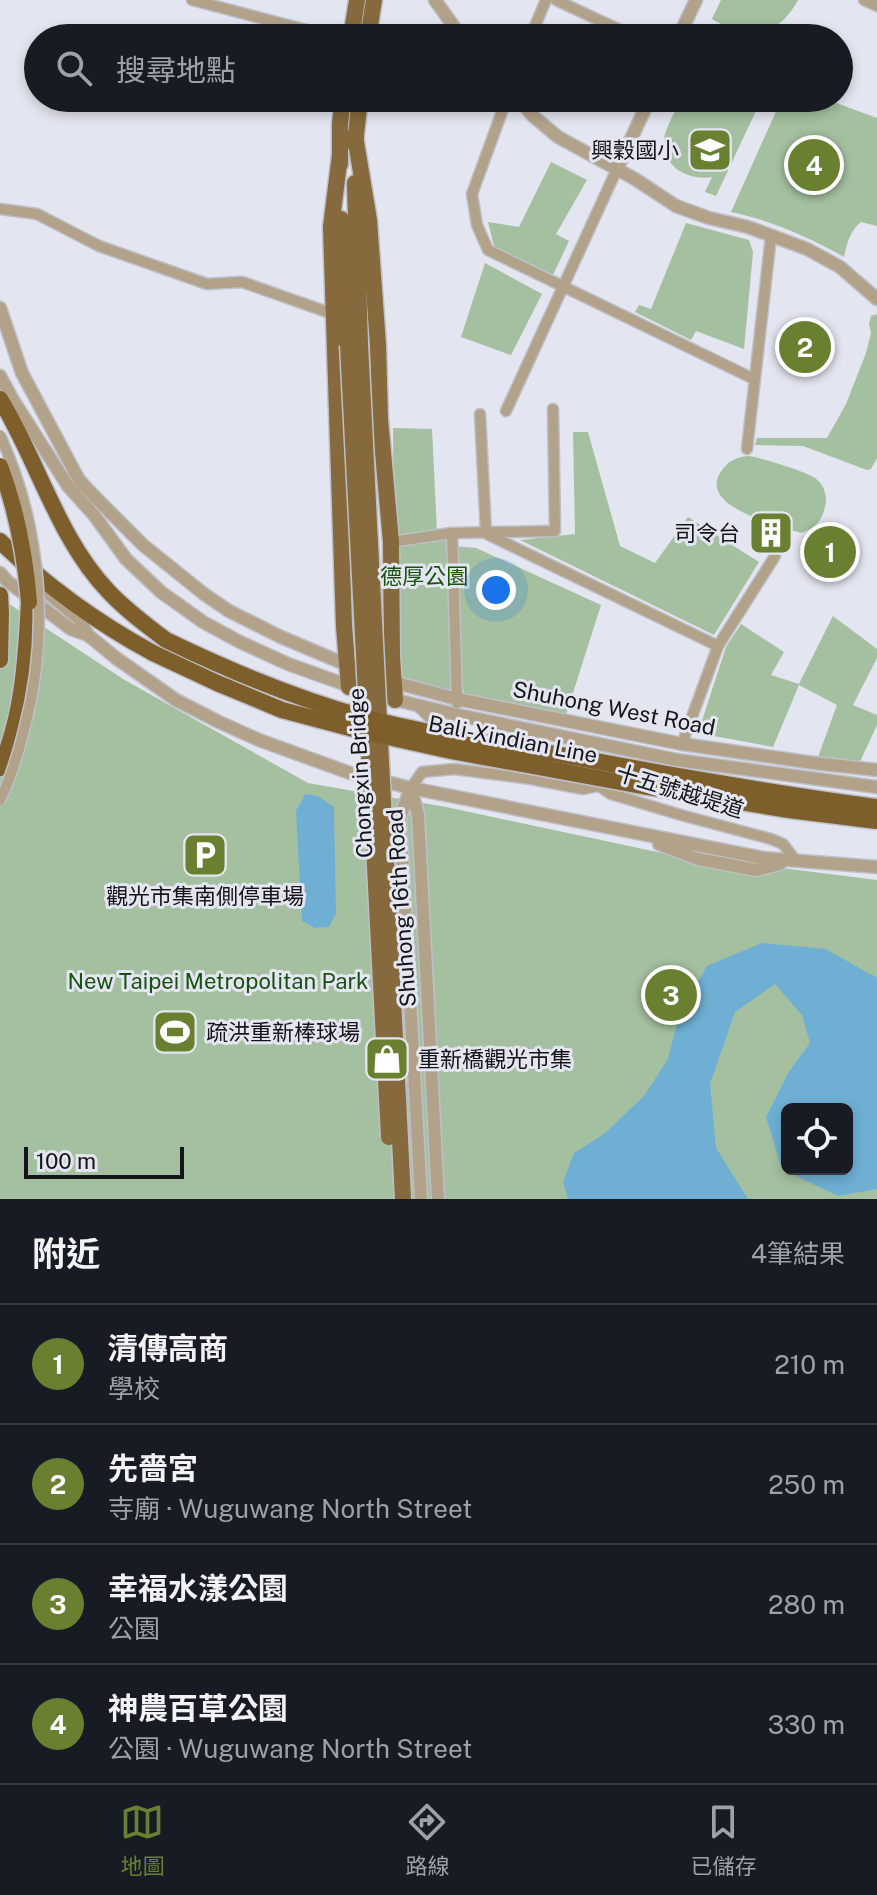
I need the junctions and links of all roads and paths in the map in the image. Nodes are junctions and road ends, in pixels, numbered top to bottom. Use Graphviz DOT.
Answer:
graph roads {
  1 [pos="192,0"];
  2 [pos="357,0"];
  3 [pos="374,0"];
  4 [pos="435,0"];
  5 [pos="546,0"];
  6 [pos="556,0"];
  7 [pos="696,0"];
  8 [pos="864,0"];
  9 [pos="877,6"];
  10 [pos="284,24"];
  11 [pos="353,24"];
  12 [pos="370,24"];
  13 [pos="452,24"];
  14 [pos="536,24"];
  15 [pos="607,24"];
  16 [pos="685,24"];
  17 [pos="342,112"];
  18 [pos="358,112"];
  19 [pos="502,112"];
  20 [pos="530,112"];
  21 [pos="643,112"];
  22 [pos="355,136"];
  23 [pos="340,155"];
  24 [pos="617,169"];
  25 [pos="0,209"];
  26 [pos="771,236"];
  27 [pos="563,286"];
  28 [pos="877,299"];
  29 [pos="0,308"];
  30 [pos="333,314"];
  31 [pos="354,345"];
  32 [pos="0,376"];
  33 [pos="754,379"];
  34 [pos="0,399"];
  35 [pos="553,409"];
  36 [pos="506,411"];
  37 [pos="480,414"];
  38 [pos="0,435"];
  39 [pos="747,449"];
  40 [pos="0,466"];
  41 [pos="452,533"];
  42 [pos="486,533"];
  43 [pos="0,542"];
  44 [pos="391,542"];
  45 [pos="775,556"];
  46 [pos="0,573"];
  47 [pos="0,595"];
  48 [pos="88,635"];
  49 [pos="718,646"];
  50 [pos="0,660"];
  51 [pos="347,665"];
  52 [pos="393,682"];
  53 [pos="349,687"];
  54 [pos="457,699"];
  55 [pos="395,700"];
  56 [pos="418,706"];
  57 [pos="458,715"];
  58 [pos="682,744"];
  59 [pos="814,763"];
  60 [pos="0,768"];
  61 [pos="877,770"];
  62 [pos="810,779"];
  63 [pos="597,785"];
  64 [pos="877,787"];
  65 [pos="411,788"];
  66 [pos="0,800"];
  67 [pos="877,807"];
  68 [pos="877,821"];
  69 [pos="795,860"];
  70 [pos="877,867"];
  71 [pos="392,1199"];
  72 [pos="403,1199"];
  73 [pos="421,1199"];
  74 [pos="438,1199"];
  1 -- 10 [label="street"];
  2 -- 11 [label="main road"];
  3 -- 12 [label="main road"];
  4 -- 13 [label="street"];
  5 -- 14 [label="street"];
  6 -- 15 [label="street"];
  7 -- 16 [label="street"];
  8 -- 9 [label="street"];
  17 -- 23 [label="main road"];
  18 -- 22 [label="main road"];
  19 -- 27 [label="street"];
  20 -- 24 [label="street"];
  21 -- 24 [label="street"];
  22 -- 31 [label="main road"];
  22 -- 44 [label="main road"];
  23 -- 30 [label="main road"];
  23 -- 31 [label="main road"];
  24 -- 26 [label="street"];
  24 -- 27 [label="street"];
  25 -- 30 [label="street"];
  26 -- 28 [label="street"];
  26 -- 33 [label="street"];
  27 -- 33 [label="street"];
  27 -- 36 [label="street"];
  29 -- 51 [label="street, Shuhong West Road"];
  30 -- 51 [label="main road"];
  31 -- 71 [label="main road, Chongxin Bridge, bridge"];
  31 -- 72 [label="main road, Chongxin Bridge, bridge"];
  32 -- 53 [label="street, Shuhong West Road"];
  33 -- 39 [label="street"];
  34 -- 67 [label="highway, Bali-Xindian Line, bridge"];
  35 -- 42 [label="street"];
  37 -- 42 [label="street"];
  38 -- 66 [label="street, bridge"];
  40 -- 60 [label="highway, bridge"];
  41 -- 42 [label="street"];
  41 -- 44 [label="street"];
  41 -- 54 [label="street"];
  42 -- 49 [label="street"];
  43 -- 48 [label="street"];
  43 -- 68 [label="highway, Bali-Xindian Line, bridge"];
  44 -- 52 [label="main road"];
  45 -- 49 [label="street"];
  46 -- 48 [label="street"];
  47 -- 50 [label="highway"];
  48 -- 65 [label="street"];
  49 -- 58 [label="street"];
  51 -- 52 [label="street, Shuhong West Road"];
  51 -- 53 [label="main road"];
  52 -- 54 [label="street, Shuhong West Road"];
  52 -- 55 [label="main road"];
  53 -- 55 [label="street, Shuhong West Road"];
  54 -- 57 [label="street"];
  54 -- 58 [label="street, Shuhong West Road"];
  55 -- 56 [label="street, Shuhong West Road"];
  56 -- 57 [label="street, Shuhong West Road"];
  56 -- 63 [label="street"];
  57 -- 62 [label="street, Shuhong West Road"];
  58 -- 59 [label="street, Shuhong West Road"];
  59 -- 61 [label="street, Shuhong West Road"];
  59 -- 62 [label="street"];
  62 -- 63 [label="street"];
  62 -- 64 [label="street, Shuhong West Road"];
  63 -- 65 [label="street, 十五號越堤道"];
  63 -- 69 [label="street, 十五號越堤道"];
  65 -- 69 [label="street"];
  65 -- 73 [label="street, Shuhong 16th Road"];
  65 -- 74 [label="street, Shuhong 16th Road"];
  69 -- 70 [label="street"];
}
